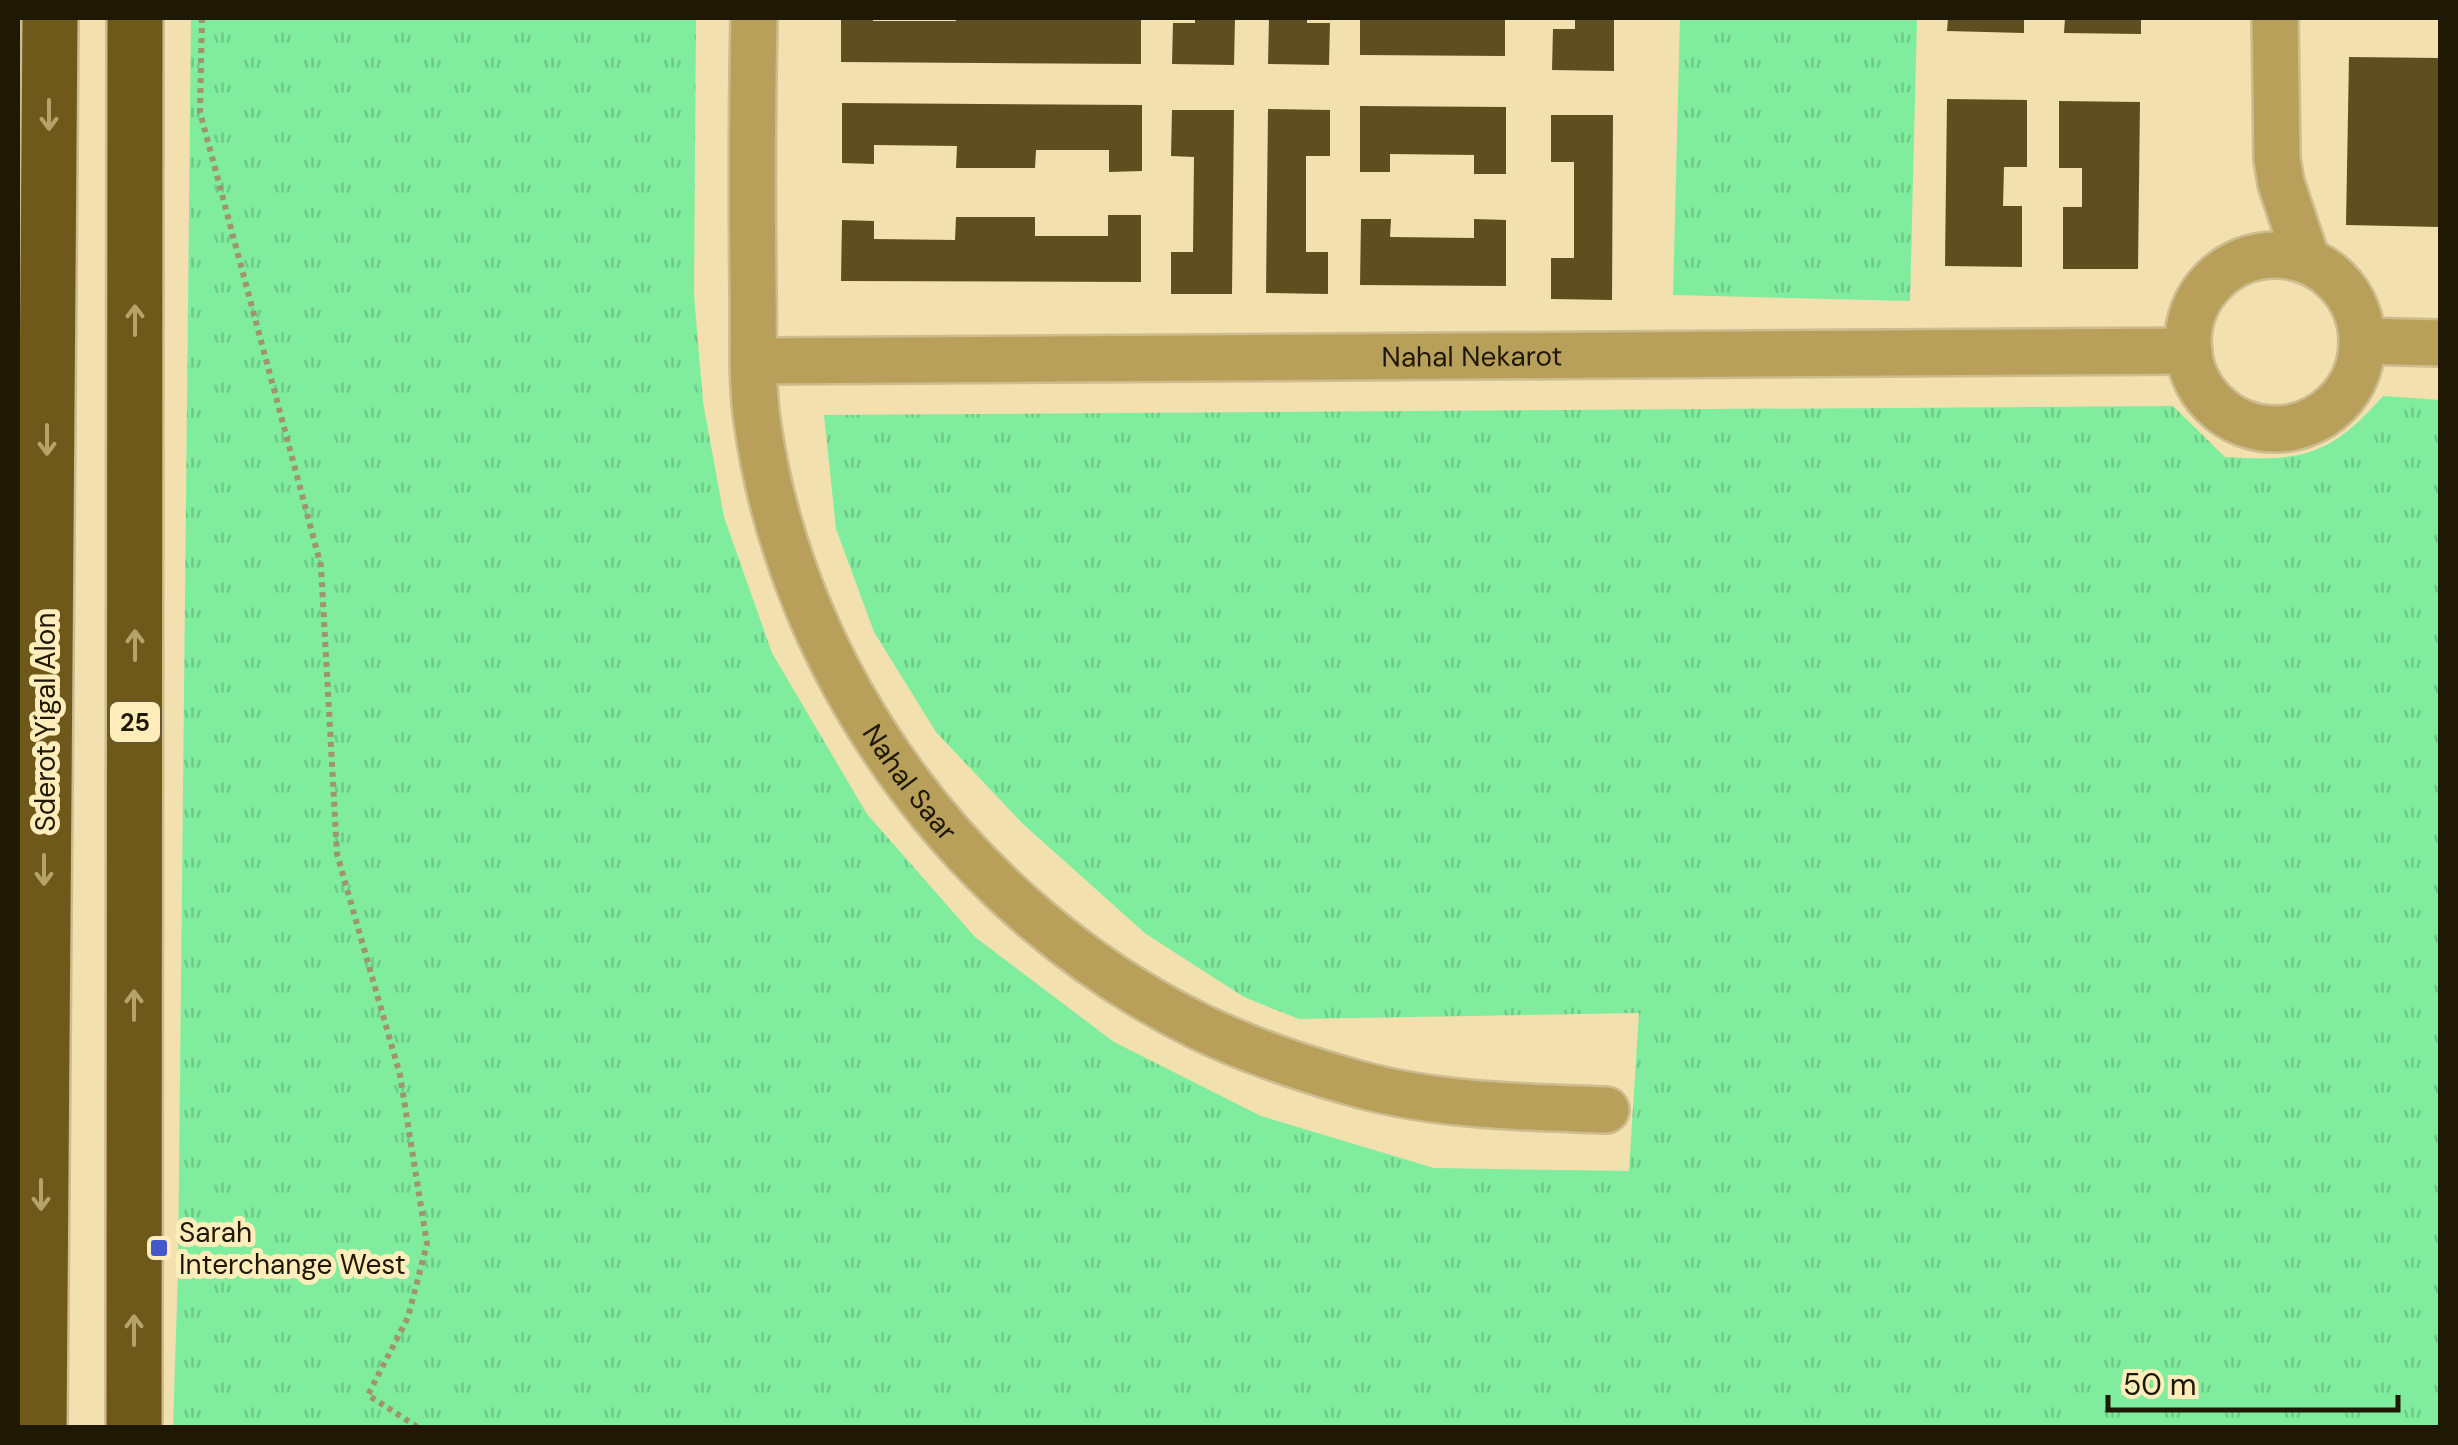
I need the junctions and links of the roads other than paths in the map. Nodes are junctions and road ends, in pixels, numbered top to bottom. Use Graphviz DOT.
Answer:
graph roads {
  1 [pos="50,18"];
  2 [pos="135,18"];
  3 [pos="754,18"];
  4 [pos="2275,18"];
  5 [pos="2274,131"];
  6 [pos="2250,259"];
  7 [pos="2308,261"];
  8 [pos="2362,341"];
  9 [pos="2440,343"];
  10 [pos="2189,351"];
  11 [pos="754,361"];
  12 [pos="1606,1110"];
  13 [pos="39,1428"];
  14 [pos="134,1428"];
  1 -- 13 [label="highway, Sderot Yigal Alon, one-way"];
  14 -- 2 [label="highway, 25, one-way"];
  3 -- 11 [label="street, Nahal Saar"];
  4 -- 5 [label="street"];
  5 -- 6 [label="street"];
  5 -- 7 [label="street"];
  6 -- 7 [label="street"];
  6 -- 10 [label="street"];
  7 -- 8 [label="street"];
  8 -- 9 [label="street"];
  8 -- 10 [label="street"];
  10 -- 11 [label="street, Nahal Nekarot"];
  11 -- 12 [label="street, Nahal Saar"];
}
